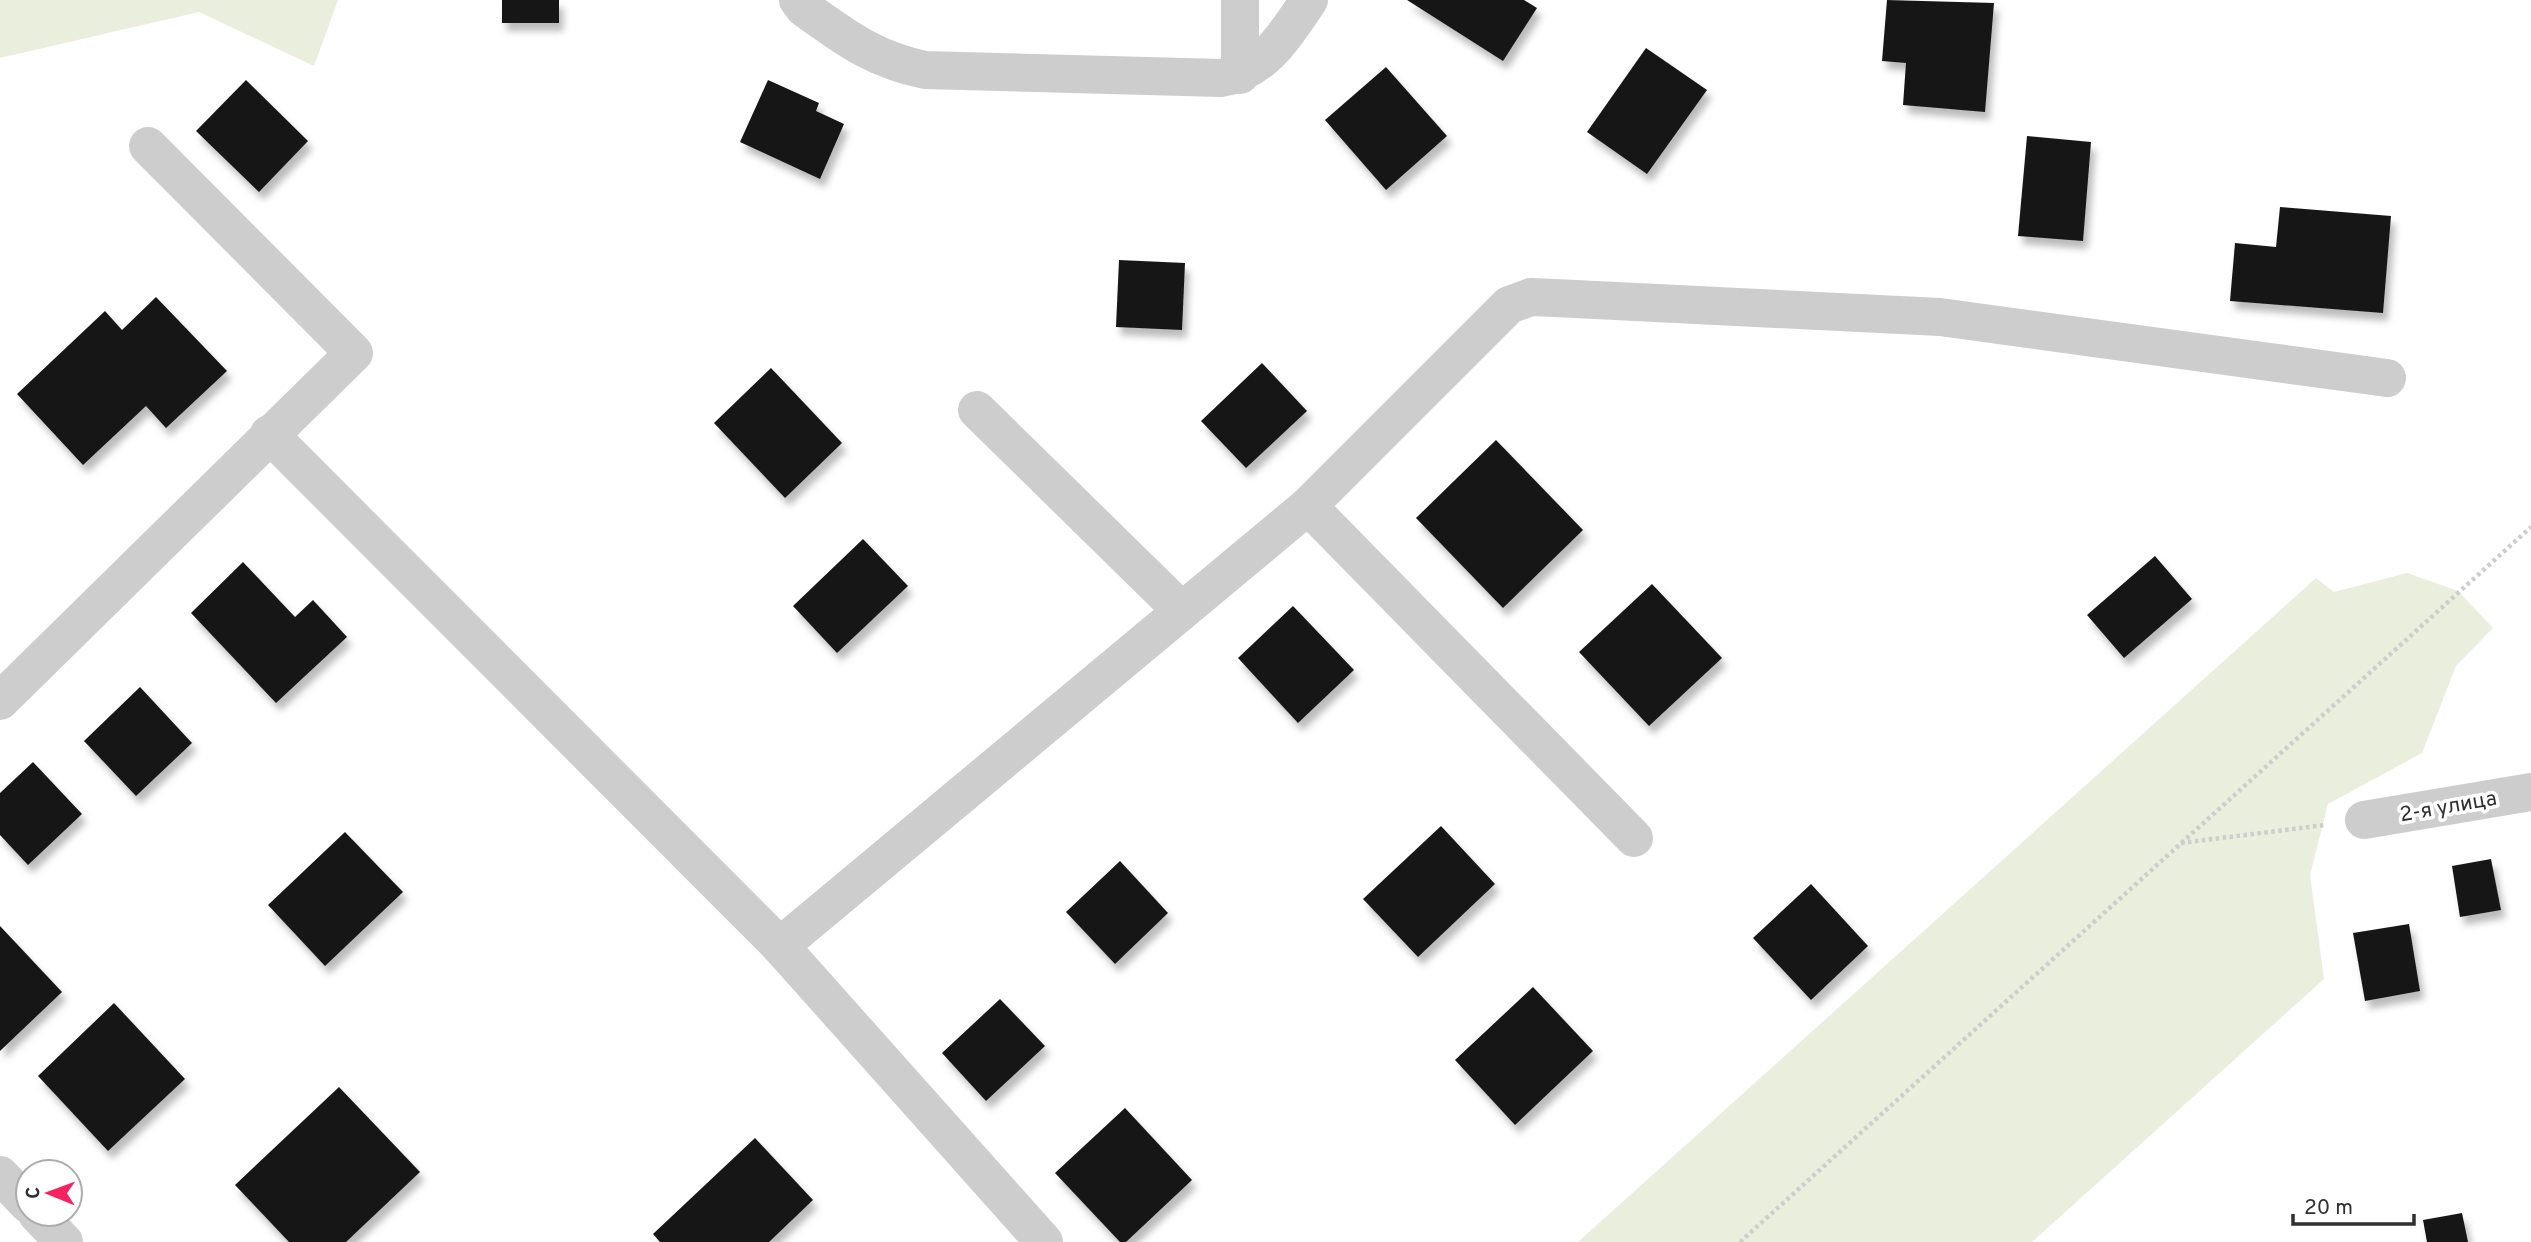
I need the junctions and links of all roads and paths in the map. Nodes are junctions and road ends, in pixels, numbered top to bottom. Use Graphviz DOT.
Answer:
graph roads {
  1 [pos="798,0"];
  2 [pos="1240,0"];
  3 [pos="1309,0"];
  4 [pos="1240,75"];
  5 [pos="148,146"];
  6 [pos="2387,378"];
  7 [pos="977,410"];
  8 [pos="269,435"];
  9 [pos="1308,506"];
  10 [pos="2531,527"];
  11 [pos="1182,611"];
  12 [pos="0,701"];
  13 [pos="2531,792"];
  14 [pos="2364,820"];
  15 [pos="1634,838"];
  16 [pos="2180,844"];
  17 [pos="780,946"];
  18 [pos="0,1175"];
  19 [pos="14,1190"];
  20 [pos="50,1228"];
  21 [pos="64,1242"];
  22 [pos="1044,1242"];
  23 [pos="1740,1242"];
  1 -- 4 [label="street"];
  2 -- 4 [label="street"];
  3 -- 4 [label="street"];
  5 -- 8 [label="street"];
  6 -- 9 [label="street"];
  7 -- 11 [label="street"];
  8 -- 12 [label="street"];
  8 -- 17 [label="street"];
  9 -- 11 [label="street"];
  9 -- 15 [label="street"];
  10 -- 16 [label="path"];
  11 -- 17 [label="street"];
  13 -- 14 [label="street, 2-я улица"];
  14 -- 16 [label="path"];
  16 -- 23 [label="path"];
  17 -- 22 [label="street"];
  18 -- 19 [label="street"];
  20 -- 21 [label="street"];
}
